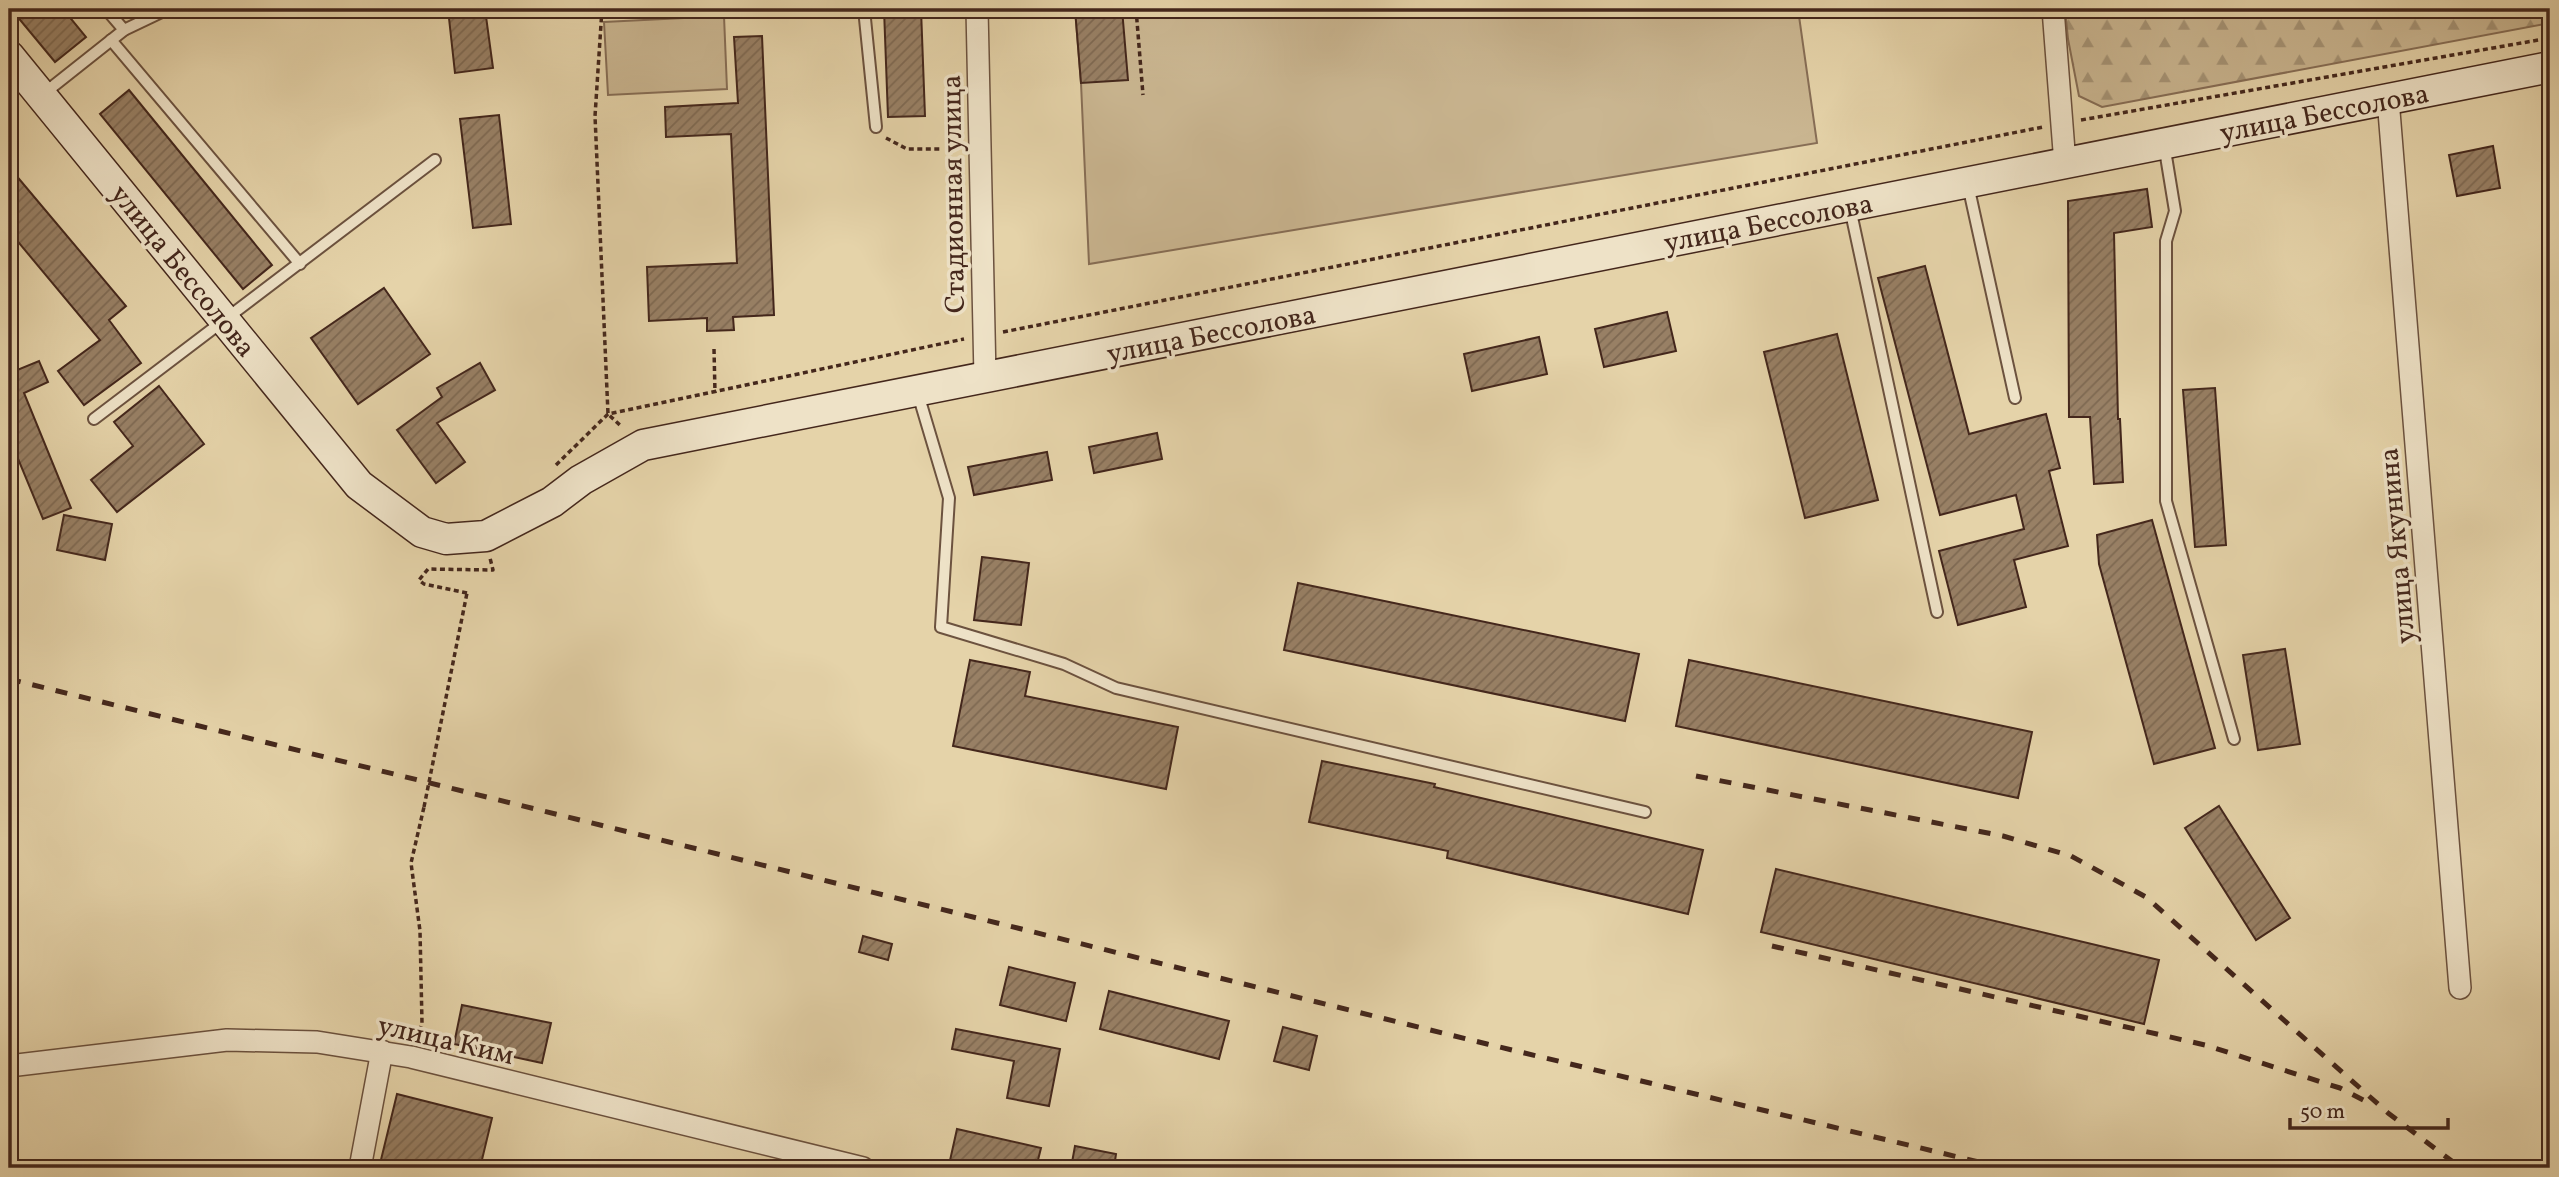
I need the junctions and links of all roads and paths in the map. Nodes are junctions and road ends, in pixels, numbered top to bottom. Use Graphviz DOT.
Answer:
graph roads {
  1 [pos="106,9"];
  2 [pos="168,9"];
  3 [pos="602,9"];
  4 [pos="863,9"];
  5 [pos="977,9"];
  6 [pos="1136,9"];
  7 [pos="2053,9"];
  8 [pos="124,30"];
  9 [pos="2550,38"];
  10 [pos="111,40"];
  11 [pos="2550,67"];
  12 [pos="12,68"];
  13 [pos="42,95"];
  14 [pos="1143,95"];
  15 [pos="2388,99"];
  16 [pos="2062,123"];
  17 [pos="876,127"];
  18 [pos="2164,144"];
  19 [pos="940,149"];
  20 [pos="435,160"];
  21 [pos="2065,164"];
  22 [pos="1968,182"];
  23 [pos="1849,206"];
  24 [pos="300,264"];
  25 [pos="225,321"];
  26 [pos="983,335"];
  27 [pos="714,349"];
  28 [pos="985,377"];
  29 [pos="917,391"];
  30 [pos="715,394"];
  31 [pos="2015,398"];
  32 [pos="608,414"];
  33 [pos="94,419"];
  34 [pos="643,444"];
  35 [pos="556,466"];
  36 [pos="486,536"];
  37 [pos="1937,612"];
  38 [pos="2234,738"];
  39 [pos="1645,812"];
  40 [pos="2460,988"];
  41 [pos="382,1051"];
  42 [pos="411,1057"];
  43 [pos="9,1066"];
  44 [pos="360,1168"];
  45 [pos="863,1168"];
  1 -- 8 [label="lane"];
  2 -- 8 [label="lane"];
  3 -- 32 [label="path"];
  4 -- 17 [label="lane"];
  5 -- 26 [label="street, Стадионная улица"];
  6 -- 14 [label="path"];
  7 -- 16 [label="street"];
  8 -- 10 [label="lane"];
  9 -- 16 [label="path"];
  10 -- 13 [label="lane"];
  10 -- 24 [label="lane"];
  11 -- 15 [label="main road, улица Бессолова"];
  12 -- 13 [label="main road, улица Бессолова"];
  13 -- 25 [label="main road, улица Бессолова"];
  15 -- 18 [label="main road, улица Бессолова"];
  15 -- 40 [label="street, улица Якунина"];
  16 -- 21 [label="street"];
  16 -- 26 [label="path"];
  17 -- 19 [label="path"];
  18 -- 21 [label="main road, улица Бессолова"];
  18 -- 38 [label="lane"];
  20 -- 24 [label="lane"];
  21 -- 22 [label="main road, улица Бессолова"];
  22 -- 23 [label="main road, улица Бессолова"];
  22 -- 31 [label="lane"];
  23 -- 28 [label="main road, улица Бессолова"];
  23 -- 37 [label="lane"];
  24 -- 25 [label="lane"];
  25 -- 33 [label="lane"];
  25 -- 36 [label="main road, улица Бессолова"];
  26 -- 28 [label="street, Стадионная улица"];
  26 -- 30 [label="path"];
  27 -- 30 [label="path"];
  28 -- 29 [label="main road, улица Бессолова"];
  29 -- 34 [label="main road, улица Бессолова"];
  29 -- 39 [label="lane"];
  30 -- 32 [label="path"];
  32 -- 34 [label="path"];
  32 -- 35 [label="path"];
  34 -- 36 [label="main road, улица Бессолова"];
  36 -- 42 [label="path, bridge"];
  41 -- 42 [label="street, улица Ким"];
  41 -- 43 [label="street, улица Ким"];
  41 -- 44 [label="street"];
  42 -- 45 [label="street, улица Ким"];
}
